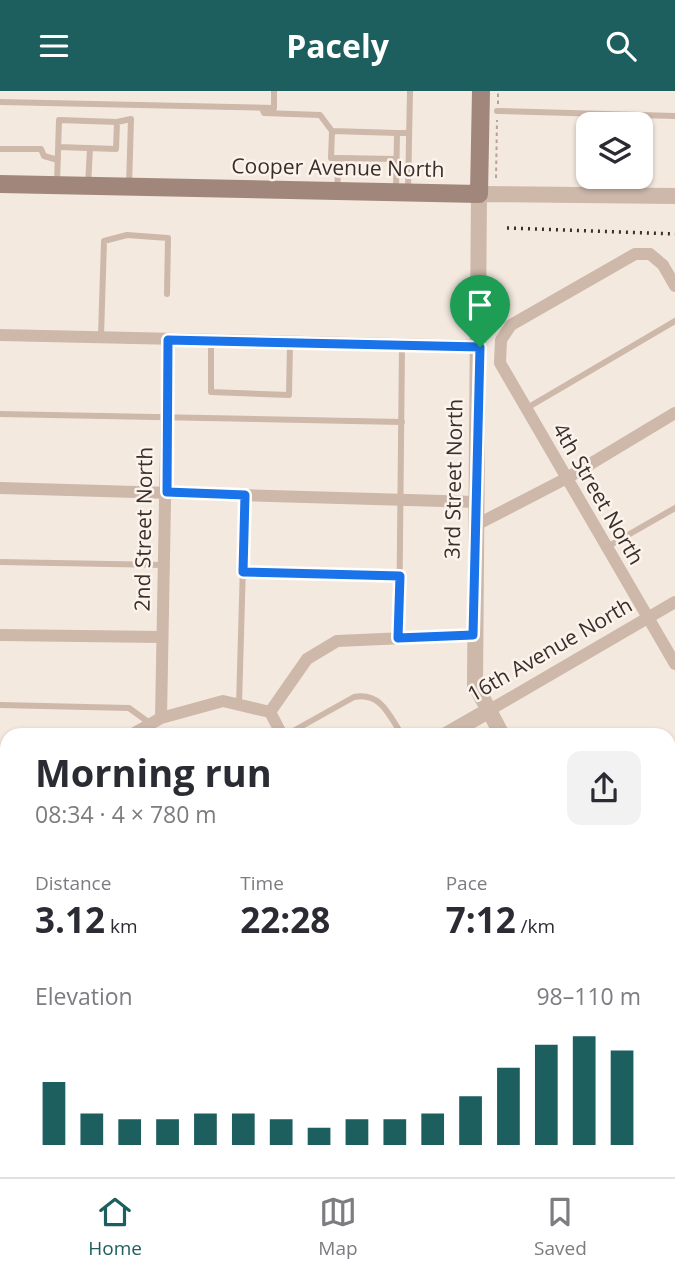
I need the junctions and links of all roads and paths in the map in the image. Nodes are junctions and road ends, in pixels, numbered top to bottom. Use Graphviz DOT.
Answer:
graph roads {
  1 [pos="274,91"];
  2 [pos="410,91"];
  3 [pos="481,91"];
  4 [pos="498,91"];
  5 [pos="0,102"];
  6 [pos="262,108"];
  7 [pos="498,111"];
  8 [pos="675,116"];
  9 [pos="117,122"];
  10 [pos="332,131"];
  11 [pos="397,133"];
  12 [pos="409,133"];
  13 [pos="59,147"];
  14 [pos="90,148"];
  15 [pos="0,149"];
  16 [pos="339,158"];
  17 [pos="397,159"];
  18 [pos="58,160"];
  19 [pos="496,178"];
  20 [pos="0,184"];
  21 [pos="57,185"];
  22 [pos="88,185"];
  23 [pos="129,186"];
  24 [pos="337,191"];
  25 [pos="402,192"];
  26 [pos="480,194"];
  27 [pos="675,196"];
  28 [pos="675,286"];
  29 [pos="167,294"];
  30 [pos="675,321"];
  31 [pos="0,335"];
  32 [pos="101,338"];
  33 [pos="168,340"];
  34 [pos="211,341"];
  35 [pos="290,343"];
  36 [pos="402,345"];
  37 [pos="480,347"];
  38 [pos="527,408"];
  39 [pos="675,413"];
  40 [pos="0,414"];
  41 [pos="167,416"];
  42 [pos="402,422"];
  43 [pos="567,478"];
  44 [pos="0,488"];
  45 [pos="167,492"];
  46 [pos="245,495"];
  47 [pos="401,500"];
  48 [pos="477,502"];
  49 [pos="675,508"];
  50 [pos="476,526"];
  51 [pos="607,547"];
  52 [pos="0,562"];
  53 [pos="164,565"];
  54 [pos="243,572"];
  55 [pos="400,576"];
  56 [pos="675,602"];
  57 [pos="648,618"];
  58 [pos="0,635"];
  59 [pos="473,635"];
  60 [pos="162,638"];
  61 [pos="398,638"];
  62 [pos="675,664"];
  63 [pos="0,705"];
  64 [pos="239,705"];
  65 [pos="488,711"];
  66 [pos="270,712"];
  67 [pos="156,721"];
  68 [pos="144,728"];
  69 [pos="280,728"];
  70 [pos="297,728"];
  71 [pos="397,728"];
  72 [pos="458,728"];
  73 [pos="498,728"];
  1 -- 6 [label="lane"];
  2 -- 12 [label="lane"];
  3 -- 26 [label="main road, 3rd Street North"];
  4 -- 7 [label="path"];
  5 -- 6 [label="lane"];
  6 -- 10 [label="lane"];
  7 -- 8 [label="lane"];
  7 -- 19 [label="path"];
  9 -- 13 [label="lane"];
  9 -- 14 [label="lane"];
  9 -- 23 [label="lane"];
  10 -- 11 [label="lane"];
  10 -- 16 [label="lane"];
  11 -- 12 [label="lane"];
  11 -- 17 [label="lane"];
  12 -- 25 [label="lane"];
  13 -- 14 [label="lane"];
  13 -- 18 [label="lane"];
  14 -- 22 [label="lane"];
  15 -- 18 [label="lane"];
  16 -- 17 [label="lane"];
  16 -- 24 [label="lane"];
  17 -- 25 [label="lane"];
  18 -- 21 [label="lane"];
  20 -- 21 [label="main road, Cooper Avenue North"];
  21 -- 22 [label="main road, Cooper Avenue North"];
  22 -- 23 [label="main road, Cooper Avenue North"];
  23 -- 24 [label="main road, Cooper Avenue North"];
  24 -- 25 [label="main road, Cooper Avenue North"];
  25 -- 26 [label="main road, Cooper Avenue North"];
  26 -- 27 [label="street, Cooper Avenue North"];
  26 -- 37 [label="street, 3rd Street North"];
  28 -- 38 [label="street, 4th Street North"];
  29 -- 32 [label="lane"];
  30 -- 38 [label="lane"];
  31 -- 32 [label="street"];
  32 -- 33 [label="street"];
  33 -- 34 [label="street"];
  33 -- 41 [label="street, 2nd Street North"];
  34 -- 35 [label="street"];
  34 -- 35 [label="lane"];
  35 -- 36 [label="street"];
  36 -- 37 [label="street"];
  36 -- 42 [label="lane"];
  37 -- 48 [label="street, 3rd Street North"];
  38 -- 43 [label="street, 4th Street North"];
  39 -- 43 [label="street"];
  40 -- 41 [label="lane"];
  41 -- 42 [label="lane"];
  41 -- 45 [label="street, 2nd Street North"];
  42 -- 47 [label="lane"];
  43 -- 50 [label="street"];
  43 -- 51 [label="street, 4th Street North"];
  44 -- 45 [label="street"];
  45 -- 46 [label="street"];
  45 -- 53 [label="street, 2nd Street North"];
  46 -- 47 [label="street"];
  46 -- 54 [label="lane"];
  47 -- 48 [label="street"];
  47 -- 55 [label="lane"];
  48 -- 50 [label="street, 3rd Street North"];
  49 -- 51 [label="lane"];
  50 -- 59 [label="street, 3rd Street North"];
  51 -- 57 [label="street, 4th Street North"];
  52 -- 53 [label="lane"];
  53 -- 60 [label="street, 2nd Street North"];
  54 -- 55 [label="lane"];
  54 -- 64 [label="lane"];
  55 -- 61 [label="lane"];
  56 -- 57 [label="street, 16th Avenue North"];
  57 -- 62 [label="street, 4th Street North"];
  57 -- 65 [label="street, 16th Avenue North"];
  58 -- 60 [label="street"];
  59 -- 61 [label="street"];
  59 -- 65 [label="street, 3rd Street North"];
  60 -- 67 [label="street, 2nd Street North"];
  61 -- 66 [label="street"];
  63 -- 67 [label="lane"];
  64 -- 66 [label="street"];
  64 -- 67 [label="street"];
  65 -- 72 [label="street, 16th Avenue North"];
  65 -- 73 [label="street, 3rd Street North"];
  66 -- 69 [label="street"];
  67 -- 68 [label="street"];
  70 -- 71 [label="lane"];
}
